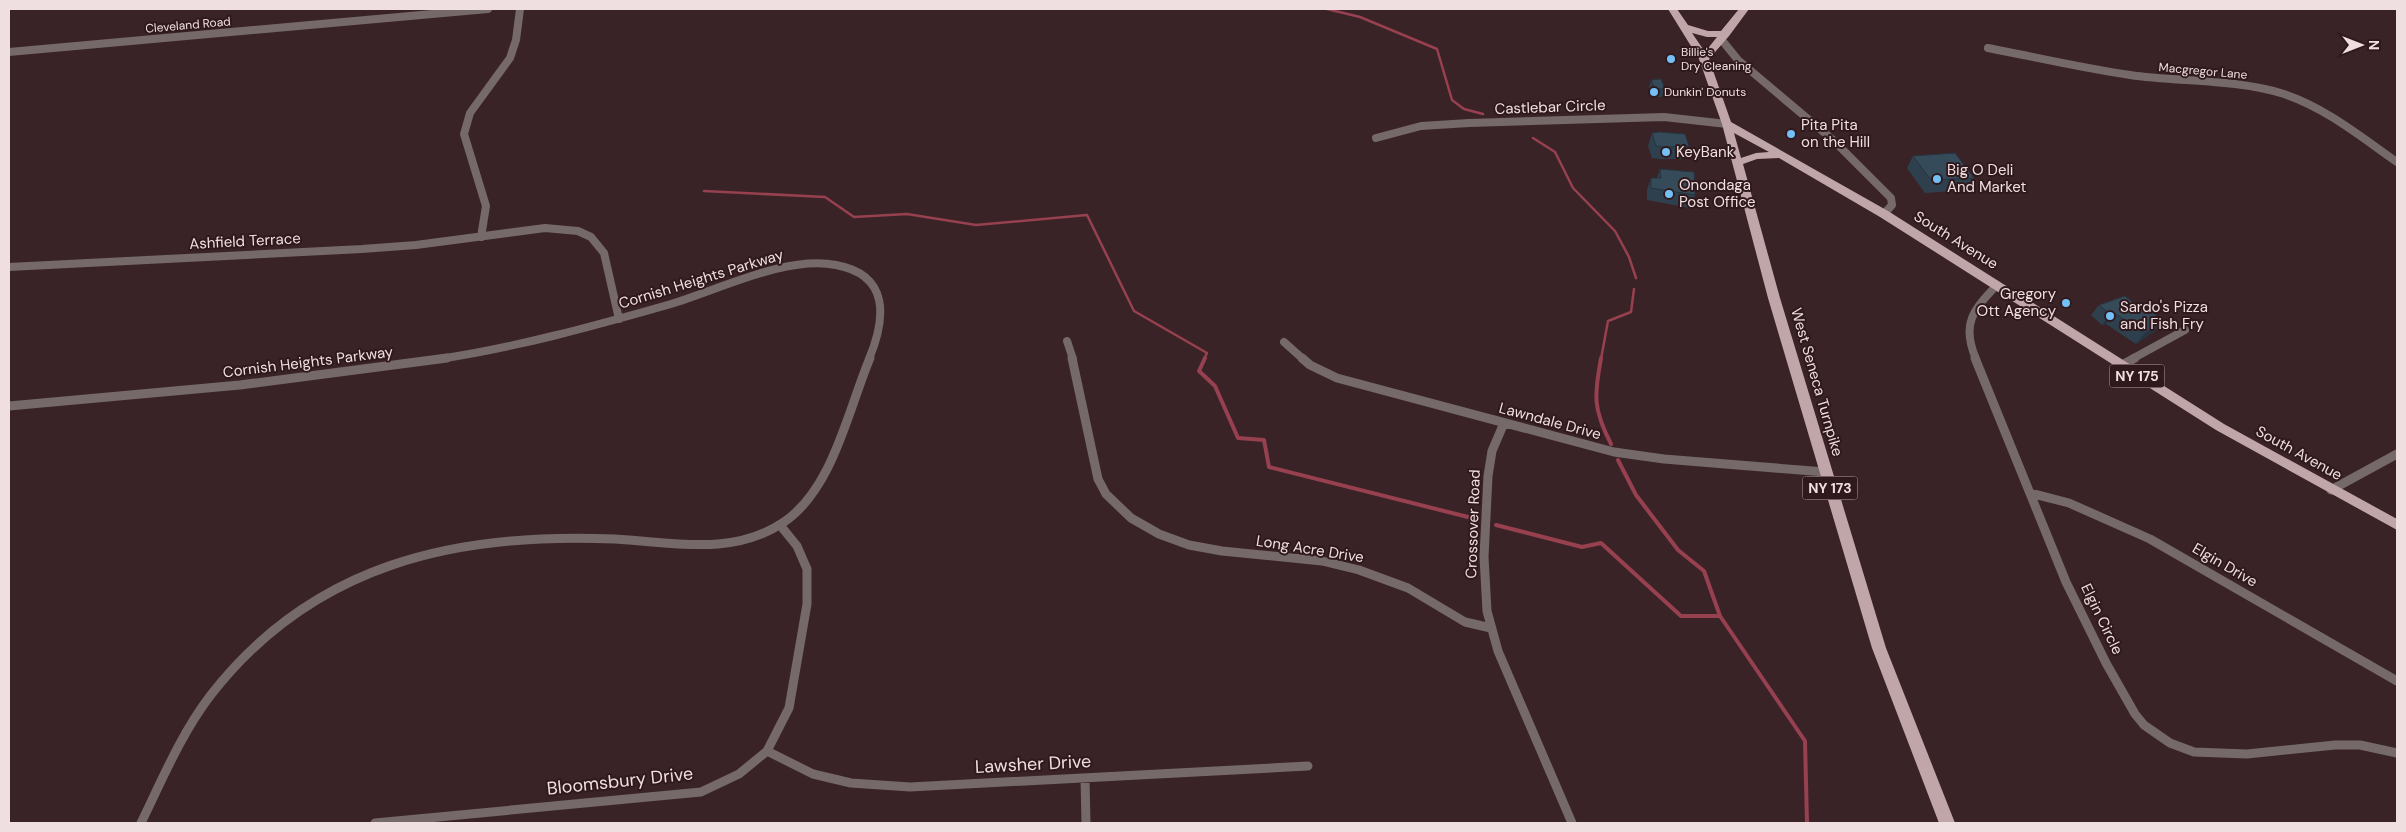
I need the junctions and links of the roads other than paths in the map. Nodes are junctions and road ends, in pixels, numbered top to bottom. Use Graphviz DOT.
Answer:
graph roads {
  1 [pos="488,9"];
  2 [pos="520,9"];
  3 [pos="1673,9"];
  4 [pos="1744,9"];
  5 [pos="1687,28"];
  6 [pos="1724,37"];
  7 [pos="1988,48"];
  8 [pos="9,52"];
  9 [pos="1704,59"];
  10 [pos="1727,124"];
  11 [pos="1376,138"];
  12 [pos="1782,155"];
  13 [pos="2397,162"];
  14 [pos="1736,163"];
  15 [pos="1884,214"];
  16 [pos="481,237"];
  17 [pos="9,268"];
  18 [pos="1997,285"];
  19 [pos="619,319"];
  20 [pos="2185,330"];
  21 [pos="1067,341"];
  22 [pos="1284,342"];
  23 [pos="2120,366"];
  24 [pos="9,406"];
  25 [pos="1504,424"];
  26 [pos="2397,454"];
  27 [pos="1825,472"];
  28 [pos="2331,490"];
  29 [pos="2030,493"];
  30 [pos="780,525"];
  31 [pos="2397,525"];
  32 [pos="1490,628"];
  33 [pos="2397,681"];
  34 [pos="767,750"];
  35 [pos="2397,753"];
  36 [pos="1308,766"];
  37 [pos="1085,779"];
  38 [pos="141,823"];
  39 [pos="375,823"];
  40 [pos="1086,823"];
  41 [pos="1572,823"];
  42 [pos="1947,823"];
  1 -- 8 [label="street, Cleveland Road"];
  2 -- 16 [label="street"];
  3 -- 5 [label="main road, West Seneca Turnpike"];
  4 -- 6 [label="main road"];
  5 -- 6 [label="main road"];
  5 -- 9 [label="main road, West Seneca Turnpike"];
  6 -- 9 [label="main road"];
  6 -- 15 [label="street"];
  7 -- 13 [label="street, Macgregor Lane"];
  9 -- 10 [label="main road, West Seneca Turnpike / NY 173"];
  10 -- 11 [label="street, Castlebar Circle"];
  10 -- 12 [label="main road, South Avenue / NY 175"];
  10 -- 14 [label="main road, West Seneca Turnpike / NY 173"];
  12 -- 14 [label="main road"];
  12 -- 15 [label="main road, South Avenue / NY 175"];
  14 -- 27 [label="main road, West Seneca Turnpike / NY 173"];
  15 -- 18 [label="main road, South Avenue / NY 175"];
  16 -- 17 [label="street, Ashfield Terrace"];
  16 -- 19 [label="street, Ashfield Terrace"];
  18 -- 23 [label="main road, South Avenue / NY 175"];
  18 -- 29 [label="street, Elgin Circle"];
  19 -- 24 [label="street, Cornish Heights Parkway"];
  19 -- 30 [label="street, Cornish Heights Parkway"];
  20 -- 23 [label="street"];
  21 -- 32 [label="street, Long Acre Drive"];
  22 -- 25 [label="street, Lawndale Drive"];
  23 -- 28 [label="main road, South Avenue / NY 175"];
  25 -- 27 [label="street, Lawndale Drive"];
  25 -- 32 [label="street, Crossover Road"];
  26 -- 28 [label="street"];
  27 -- 42 [label="main road, West Seneca Turnpike / NY 173"];
  28 -- 31 [label="main road, South Avenue / NY 175"];
  29 -- 33 [label="street, Elgin Drive"];
  29 -- 35 [label="street, Elgin Circle"];
  30 -- 34 [label="street, Bloomsbury Drive"];
  30 -- 38 [label="street, Cornish Heights Parkway"];
  32 -- 41 [label="street"];
  34 -- 37 [label="street, Lawsher Drive"];
  34 -- 39 [label="street, Bloomsbury Drive"];
  36 -- 37 [label="street, Lawsher Drive"];
  37 -- 40 [label="street"];
}
